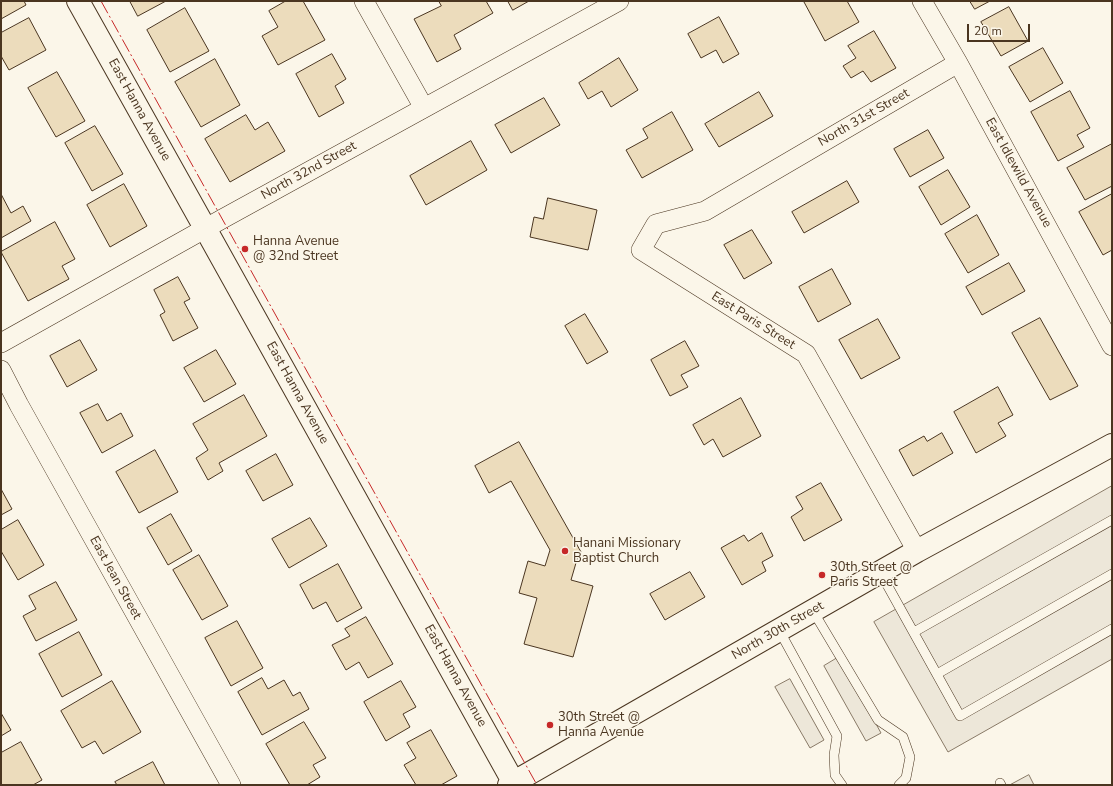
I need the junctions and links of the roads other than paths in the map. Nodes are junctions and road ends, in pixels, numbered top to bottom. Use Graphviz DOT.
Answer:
graph roads {
  1 [pos="78,1"];
  2 [pos="364,1"];
  3 [pos="619,1"];
  4 [pos="922,1"];
  5 [pos="958,63"];
  6 [pos="424,108"];
  7 [pos="770,174"];
  8 [pos="206,228"];
  9 [pos="1,343"];
  10 [pos="1112,346"];
  11 [pos="1,370"];
  12 [pos="1110,449"];
  13 [pos="1112,520"];
  14 [pos="916,551"];
  15 [pos="880,572"];
  16 [pos="1112,574"];
  17 [pos="812,611"];
  18 [pos="1112,629"];
  19 [pos="779,630"];
  20 [pos="914,632"];
  21 [pos="936,674"];
  22 [pos="513,784"];
  23 [pos="231,785"];
  24 [pos="842,785"];
  25 [pos="899,785"];
  1 -- 8 [label="street, East Hanna Avenue"];
  2 -- 6 [label="street"];
  3 -- 6 [label="street, North 32nd Street"];
  4 -- 5 [label="street, East Idlewild Avenue"];
  5 -- 7 [label="street, North 31st Street"];
  5 -- 10 [label="street, East Idlewild Avenue"];
  6 -- 8 [label="street, North 32nd Street"];
  7 -- 14 [label="street, East Paris Street"];
  8 -- 9 [label="street, North 32nd Street"];
  8 -- 22 [label="street, East Hanna Avenue"];
  11 -- 23 [label="street, East Jean Street"];
  12 -- 14 [label="street, North 30th Street"];
  13 -- 20 [label="lane"];
  14 -- 15 [label="street, North 30th Street"];
  15 -- 17 [label="street, North 30th Street"];
  15 -- 20 [label="lane"];
  16 -- 21 [label="lane"];
  17 -- 19 [label="street, North 30th Street"];
  17 -- 25 [label="lane"];
  18 -- 21 [label="lane"];
  19 -- 22 [label="street, North 30th Street"];
  19 -- 24 [label="lane"];
  20 -- 21 [label="lane"];
}
